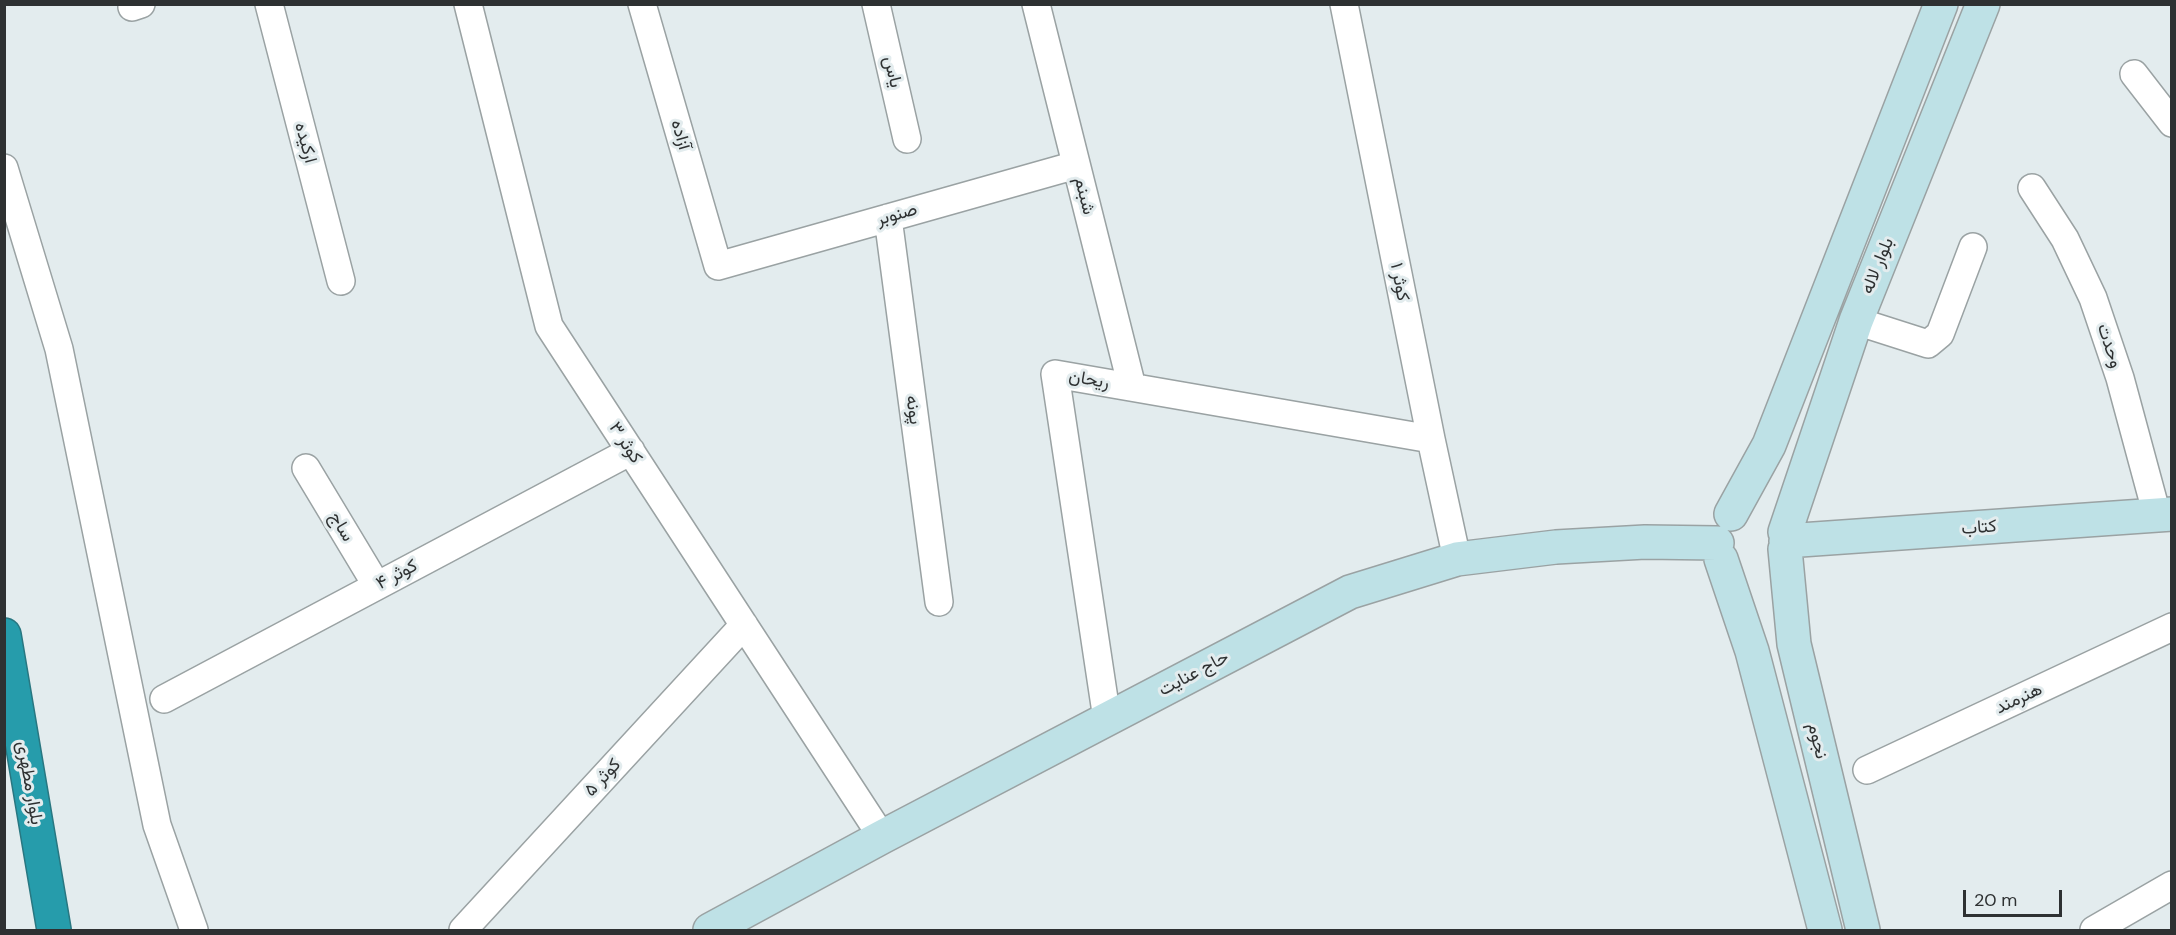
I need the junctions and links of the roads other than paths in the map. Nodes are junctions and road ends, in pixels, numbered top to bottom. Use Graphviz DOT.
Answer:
graph roads {
  1 [pos="269,4"];
  2 [pos="468,4"];
  3 [pos="642,4"];
  4 [pos="876,4"];
  5 [pos="1036,4"];
  6 [pos="1344,4"];
  7 [pos="1941,4"];
  8 [pos="1983,4"];
  9 [pos="2134,74"];
  10 [pos="2172,123"];
  11 [pos="907,139"];
  12 [pos="1077,165"];
  13 [pos="4,168"];
  14 [pos="2032,188"];
  15 [pos="888,218"];
  16 [pos="1973,247"];
  17 [pos="718,266"];
  18 [pos="341,281"];
  19 [pos="1856,321"];
  20 [pos="1132,387"];
  21 [pos="1431,439"];
  22 [pos="631,451"];
  23 [pos="306,468"];
  24 [pos="1731,514"];
  25 [pos="2164,515"];
  26 [pos="1785,541"];
  27 [pos="1719,551"];
  28 [pos="1457,559"];
  29 [pos="377,586"];
  30 [pos="939,602"];
  31 [pos="744,625"];
  32 [pos="2172,627"];
  33 [pos="4,635"];
  34 [pos="164,699"];
  35 [pos="1107,720"];
  36 [pos="1867,770"];
  37 [pos="882,837"];
  38 [pos="2172,885"];
  39 [pos="54,930"];
  40 [pos="194,930"];
  41 [pos="463,930"];
  42 [pos="710,930"];
  43 [pos="1825,930"];
  44 [pos="1863,930"];
  45 [pos="2094,930"];
  1 -- 18 [label="street, ارکیده"];
  2 -- 22 [label="street, کوثر ۳"];
  3 -- 17 [label="street, آزاده"];
  4 -- 11 [label="street, یاس"];
  5 -- 12 [label="street, شبنم"];
  6 -- 21 [label="street, کوثر ۱"];
  7 -- 24 [label="main road, بلوار لاله"];
  8 -- 19 [label="main road, بلوار لاله"];
  9 -- 10 [label="street"];
  12 -- 15 [label="street, صنوبر"];
  12 -- 20 [label="street, شبنم"];
  13 -- 40 [label="street"];
  14 -- 25 [label="street, وحدت"];
  15 -- 17 [label="street, صنوبر"];
  15 -- 30 [label="street, پونه"];
  16 -- 19 [label="street"];
  19 -- 26 [label="main road, بلوار لاله"];
  20 -- 21 [label="street, ریحان"];
  20 -- 35 [label="street, ریحان"];
  21 -- 28 [label="street, کوثر ۱"];
  22 -- 29 [label="street, کوثر ۴"];
  22 -- 31 [label="street, کوثر ۳"];
  23 -- 29 [label="street, ساج"];
  24 -- 26 [label="main road"];
  24 -- 27 [label="main road"];
  25 -- 26 [label="main road, کتاب"];
  26 -- 27 [label="main road"];
  26 -- 44 [label="main road, نجوم"];
  27 -- 28 [label="main road, حاج عنایت"];
  27 -- 43 [label="main road"];
  28 -- 35 [label="main road, حاج عنایت"];
  29 -- 34 [label="street, کوثر ۴"];
  31 -- 37 [label="street, کوثر ۳"];
  31 -- 41 [label="street, کوثر ۵"];
  32 -- 36 [label="street, هنرمند"];
  33 -- 39 [label="highway, بلوار مطهری"];
  35 -- 37 [label="main road, حاج عنایت"];
  37 -- 42 [label="main road, حاج عنایت"];
  38 -- 45 [label="street"];
}
